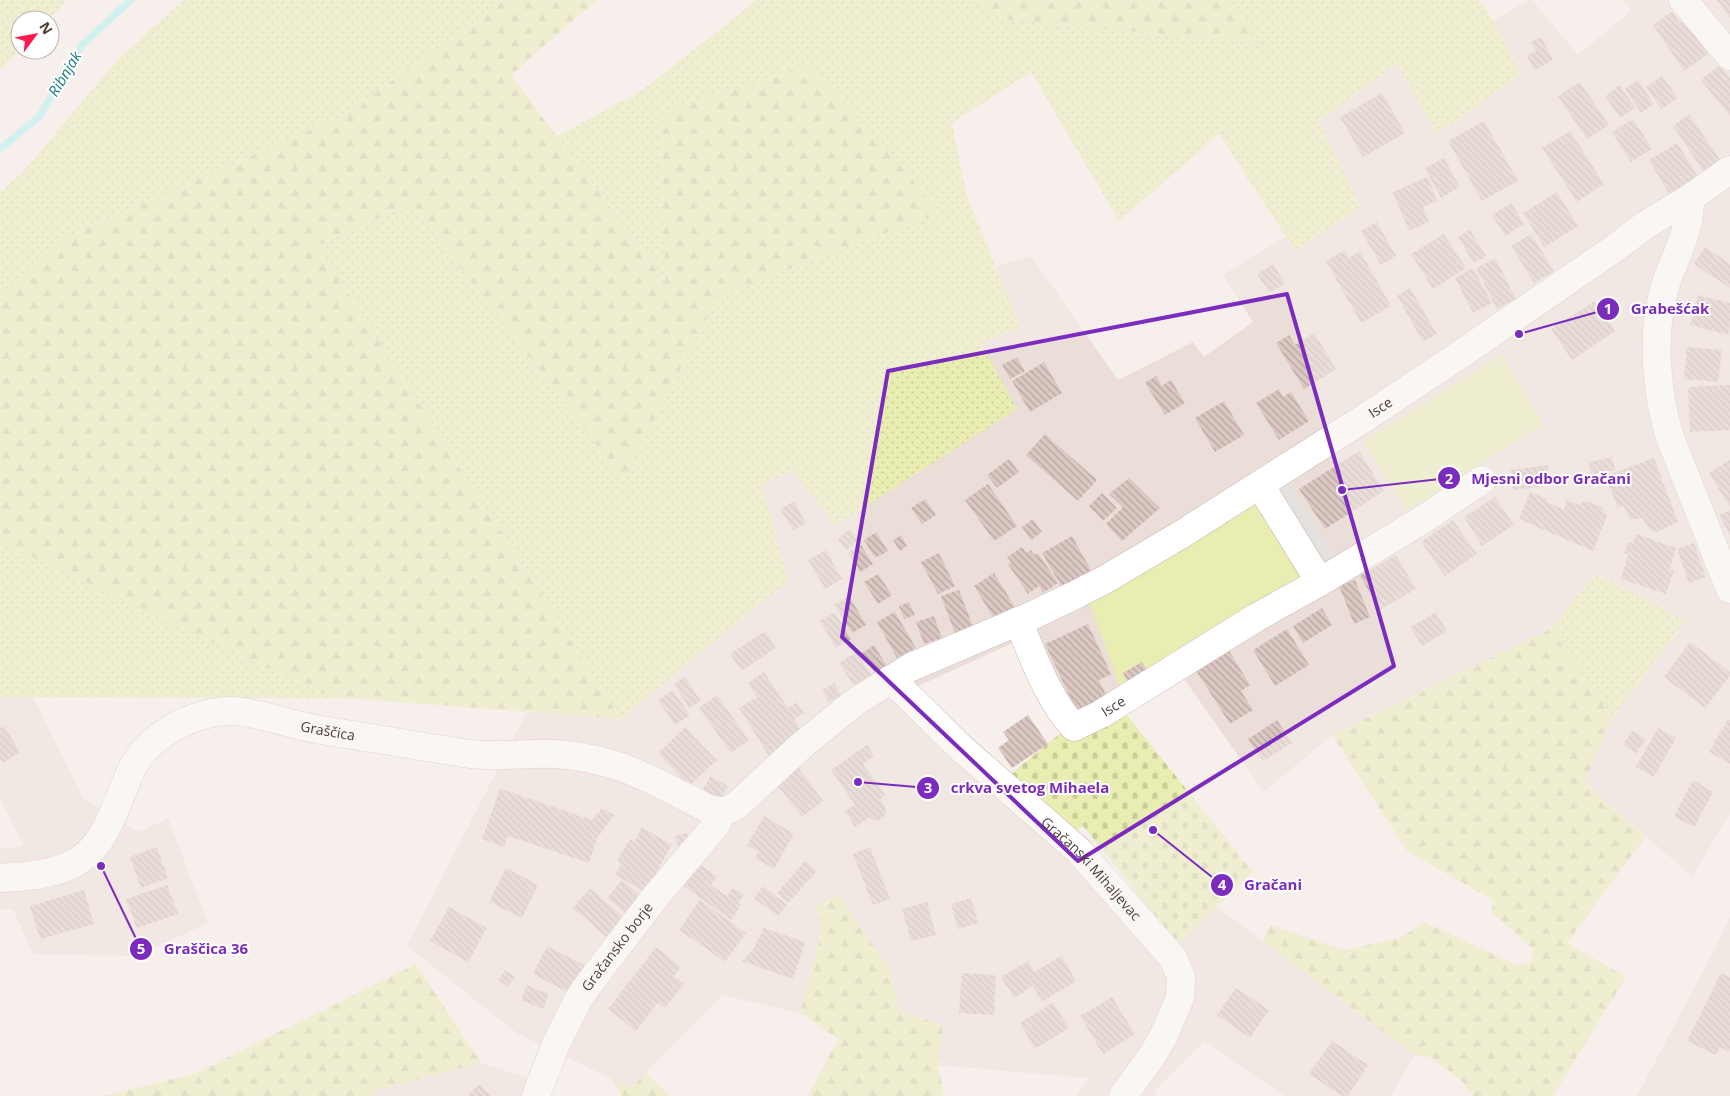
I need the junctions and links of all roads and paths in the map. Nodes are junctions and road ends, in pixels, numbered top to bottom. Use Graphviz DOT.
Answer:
graph roads {
  1 [pos="1683,0"];
  2 [pos="1730,56"];
  3 [pos="1730,170"];
  4 [pos="1690,198"];
  5 [pos="1482,480"];
  6 [pos="1260,485"];
  7 [pos="1320,582"];
  8 [pos="1730,589"];
  9 [pos="1018,622"];
  10 [pos="891,679"];
  11 [pos="722,812"];
  12 [pos="0,878"];
  13 [pos="536,1096"];
  14 [pos="1122,1096"];
  1 -- 2 [label="street"];
  3 -- 4 [label="street, Isce"];
  4 -- 6 [label="street, Isce"];
  4 -- 8 [label="street"];
  5 -- 7 [label="street, Isce"];
  6 -- 7 [label="street"];
  6 -- 9 [label="street, Isce"];
  7 -- 9 [label="street, Isce"];
  9 -- 10 [label="street, Isce"];
  10 -- 11 [label="street, Isce"];
  10 -- 14 [label="street, Gračanski Mihaljevac"];
  11 -- 12 [label="street, Graščica"];
  11 -- 13 [label="street, Gračansko borje"];
}
